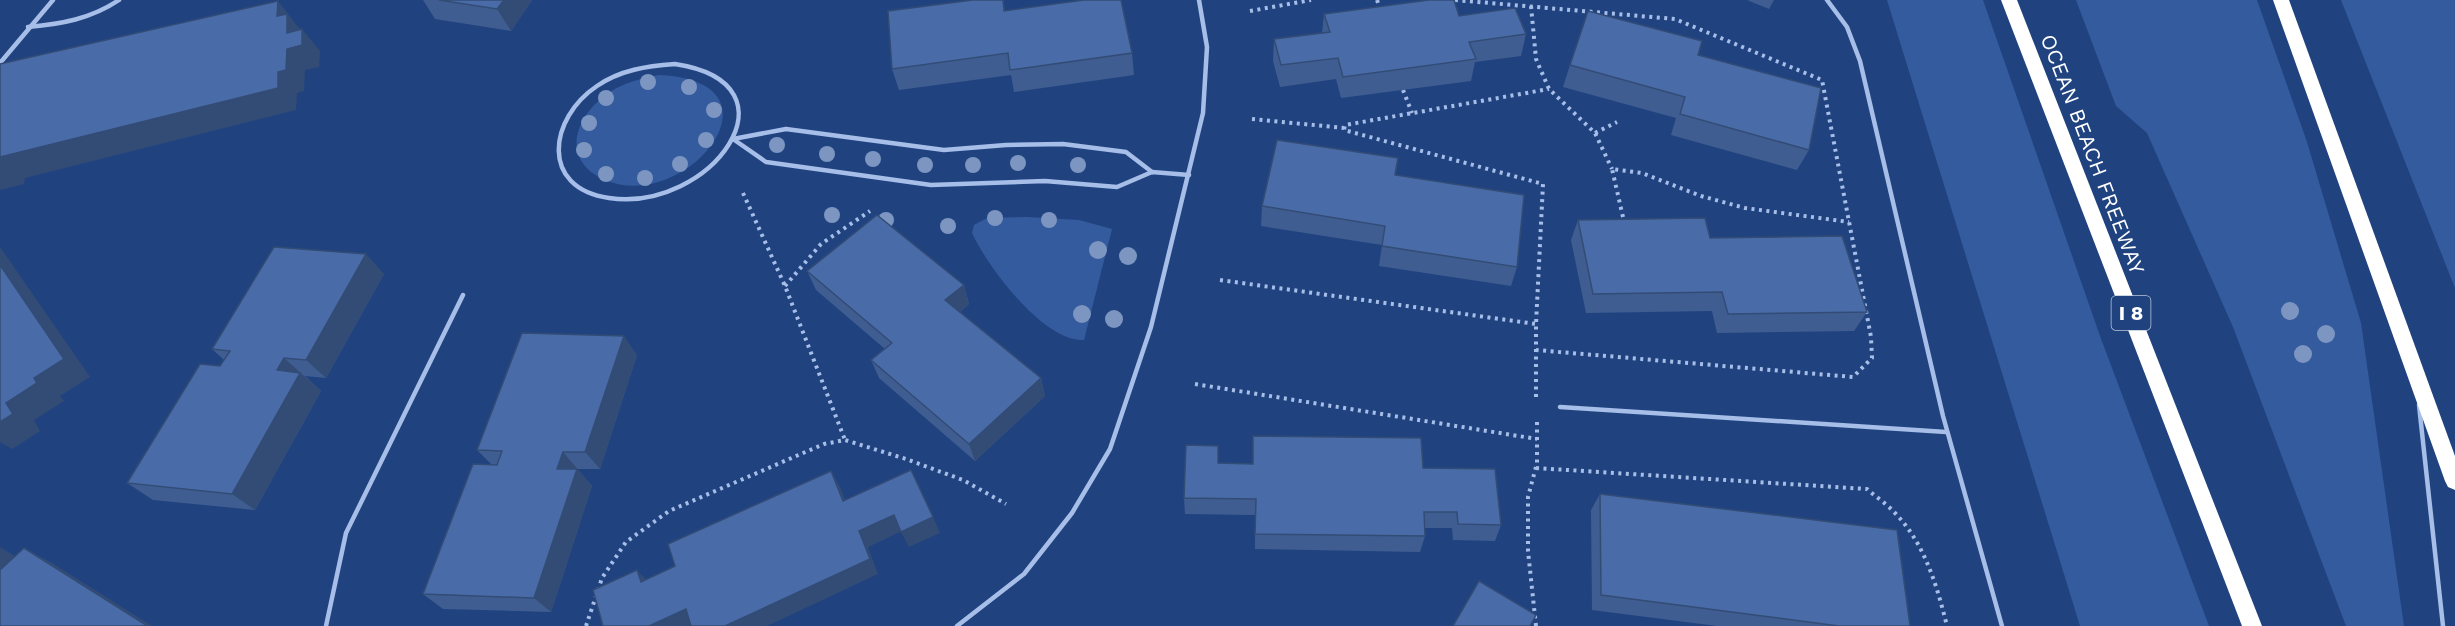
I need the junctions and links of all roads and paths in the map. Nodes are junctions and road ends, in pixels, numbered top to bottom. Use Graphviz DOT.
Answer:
graph roads {
  1 [pos="53,0"];
  2 [pos="119,0"];
  3 [pos="1199,0"];
  4 [pos="1311,0"];
  5 [pos="1377,0"];
  6 [pos="1455,0"];
  7 [pos="1827,0"];
  8 [pos="2009,0"];
  9 [pos="2281,0"];
  10 [pos="1531,6"];
  11 [pos="1250,11"];
  12 [pos="1383,18"];
  13 [pos="28,27"];
  14 [pos="0,63"];
  15 [pos="1549,89"];
  16 [pos="1403,90"];
  17 [pos="1412,113"];
  18 [pos="1252,119"];
  19 [pos="1617,122"];
  20 [pos="1344,128"];
  21 [pos="1595,133"];
  22 [pos="733,139"];
  23 [pos="1612,169"];
  24 [pos="1152,172"];
  25 [pos="1189,176"];
  26 [pos="743,193"];
  27 [pos="870,211"];
  28 [pos="1623,217"];
  29 [pos="1849,222"];
  30 [pos="1220,280"];
  31 [pos="785,286"];
  32 [pos="463,295"];
  33 [pos="1536,324"];
  34 [pos="1536,350"];
  35 [pos="2417,381"];
  36 [pos="1195,384"];
  37 [pos="1536,406"];
  38 [pos="1560,407"];
  39 [pos="1537,417"];
  40 [pos="1946,432"];
  41 [pos="1538,439"];
  42 [pos="845,440"];
  43 [pos="1536,468"];
  44 [pos="2455,481"];
  45 [pos="1006,504"];
  46 [pos="326,626"];
  47 [pos="586,626"];
  48 [pos="957,626"];
  49 [pos="1536,626"];
  50 [pos="1947,626"];
  51 [pos="2002,626"];
  52 [pos="2252,626"];
  53 [pos="2443,626"];
  1 -- 13 [label="lane"];
  2 -- 13 [label="lane"];
  3 -- 25 [label="lane"];
  4 -- 11 [label="path"];
  5 -- 12 [label="path"];
  6 -- 10 [label="path"];
  7 -- 40 [label="lane"];
  8 -- 52 [label="highway, OCEAN BEACH FREEWAY / I 8"];
  9 -- 35 [label="highway"];
  10 -- 15 [label="path"];
  10 -- 29 [label="path"];
  13 -- 14 [label="lane"];
  15 -- 17 [label="path"];
  15 -- 21 [label="path"];
  16 -- 17 [label="path"];
  17 -- 20 [label="path"];
  18 -- 20 [label="path"];
  19 -- 21 [label="path"];
  20 -- 33 [label="path"];
  21 -- 23 [label="path"];
  22 -- 22 [label="lane"];
  22 -- 24 [label="lane"];
  22 -- 24 [label="lane"];
  23 -- 28 [label="path"];
  23 -- 29 [label="path"];
  24 -- 25 [label="lane"];
  25 -- 48 [label="lane"];
  26 -- 31 [label="path"];
  27 -- 31 [label="path"];
  29 -- 34 [label="path"];
  30 -- 33 [label="path"];
  31 -- 42 [label="path"];
  32 -- 46 [label="lane"];
  33 -- 34 [label="path"];
  34 -- 37 [label="path"];
  35 -- 44 [label="highway"];
  35 -- 53 [label="lane"];
  36 -- 41 [label="path"];
  38 -- 40 [label="lane"];
  39 -- 41 [label="path"];
  40 -- 51 [label="lane"];
  41 -- 43 [label="path"];
  42 -- 45 [label="path"];
  42 -- 47 [label="path"];
  43 -- 49 [label="path"];
  43 -- 50 [label="path"];
}
